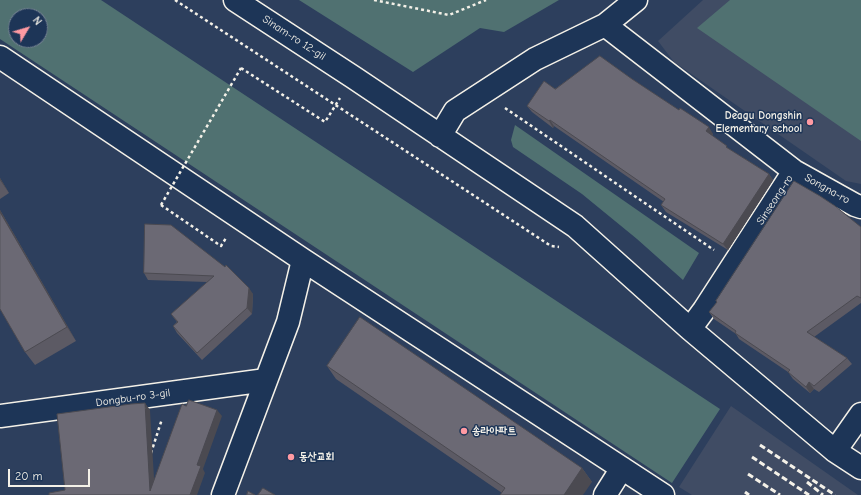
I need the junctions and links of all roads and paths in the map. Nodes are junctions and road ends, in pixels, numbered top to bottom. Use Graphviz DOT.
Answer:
graph roads {
  1 [pos="175,0"];
  2 [pos="235,0"];
  3 [pos="374,0"];
  4 [pos="486,0"];
  5 [pos="636,0"];
  6 [pos="604,25"];
  7 [pos="0,57"];
  8 [pos="353,77"];
  9 [pos="335,105"];
  10 [pos="505,107"];
  11 [pos="440,136"];
  12 [pos="794,171"];
  13 [pos="861,207"];
  14 [pos="238,218"];
  15 [pos="566,249"];
  16 [pos="303,260"];
  17 [pos="734,264"];
  18 [pos="690,329"];
  19 [pos="266,380"];
  20 [pos="166,394"];
  21 [pos="861,414"];
  22 [pos="0,416"];
  23 [pos="835,451"];
  24 [pos="149,459"];
  25 [pos="622,468"];
  26 [pos="861,468"];
  27 [pos="223,495"];
  28 [pos="605,495"];
  29 [pos="663,495"];
  1 -- 9 [label="path"];
  2 -- 8 [label="street, Sinam-ro 12-gil"];
  3 -- 4 [label="path"];
  5 -- 6 [label="street"];
  6 -- 11 [label="street"];
  6 -- 12 [label="street, Sinseong-ro"];
  7 -- 14 [label="street"];
  8 -- 9 [label="path"];
  8 -- 11 [label="street, Sinam-ro 12-gil"];
  9 -- 14 [label="path, bridge"];
  9 -- 15 [label="path"];
  10 -- 17 [label="path"];
  11 -- 18 [label="street, Sinam-ro 12-gil"];
  12 -- 13 [label="street, Songna-ro"];
  12 -- 17 [label="street, Sinseong-ro"];
  14 -- 16 [label="street"];
  16 -- 19 [label="street"];
  16 -- 25 [label="street"];
  17 -- 18 [label="street, Sinseong-ro"];
  18 -- 23 [label="street, Sinam-ro 12-gil"];
  19 -- 20 [label="street, Dongbu-ro 3-gil"];
  19 -- 27 [label="street"];
  20 -- 22 [label="street, Dongbu-ro 3-gil"];
  20 -- 24 [label="path"];
  21 -- 23 [label="street"];
  23 -- 26 [label="street"];
  25 -- 28 [label="street"];
  25 -- 29 [label="street"];
}
